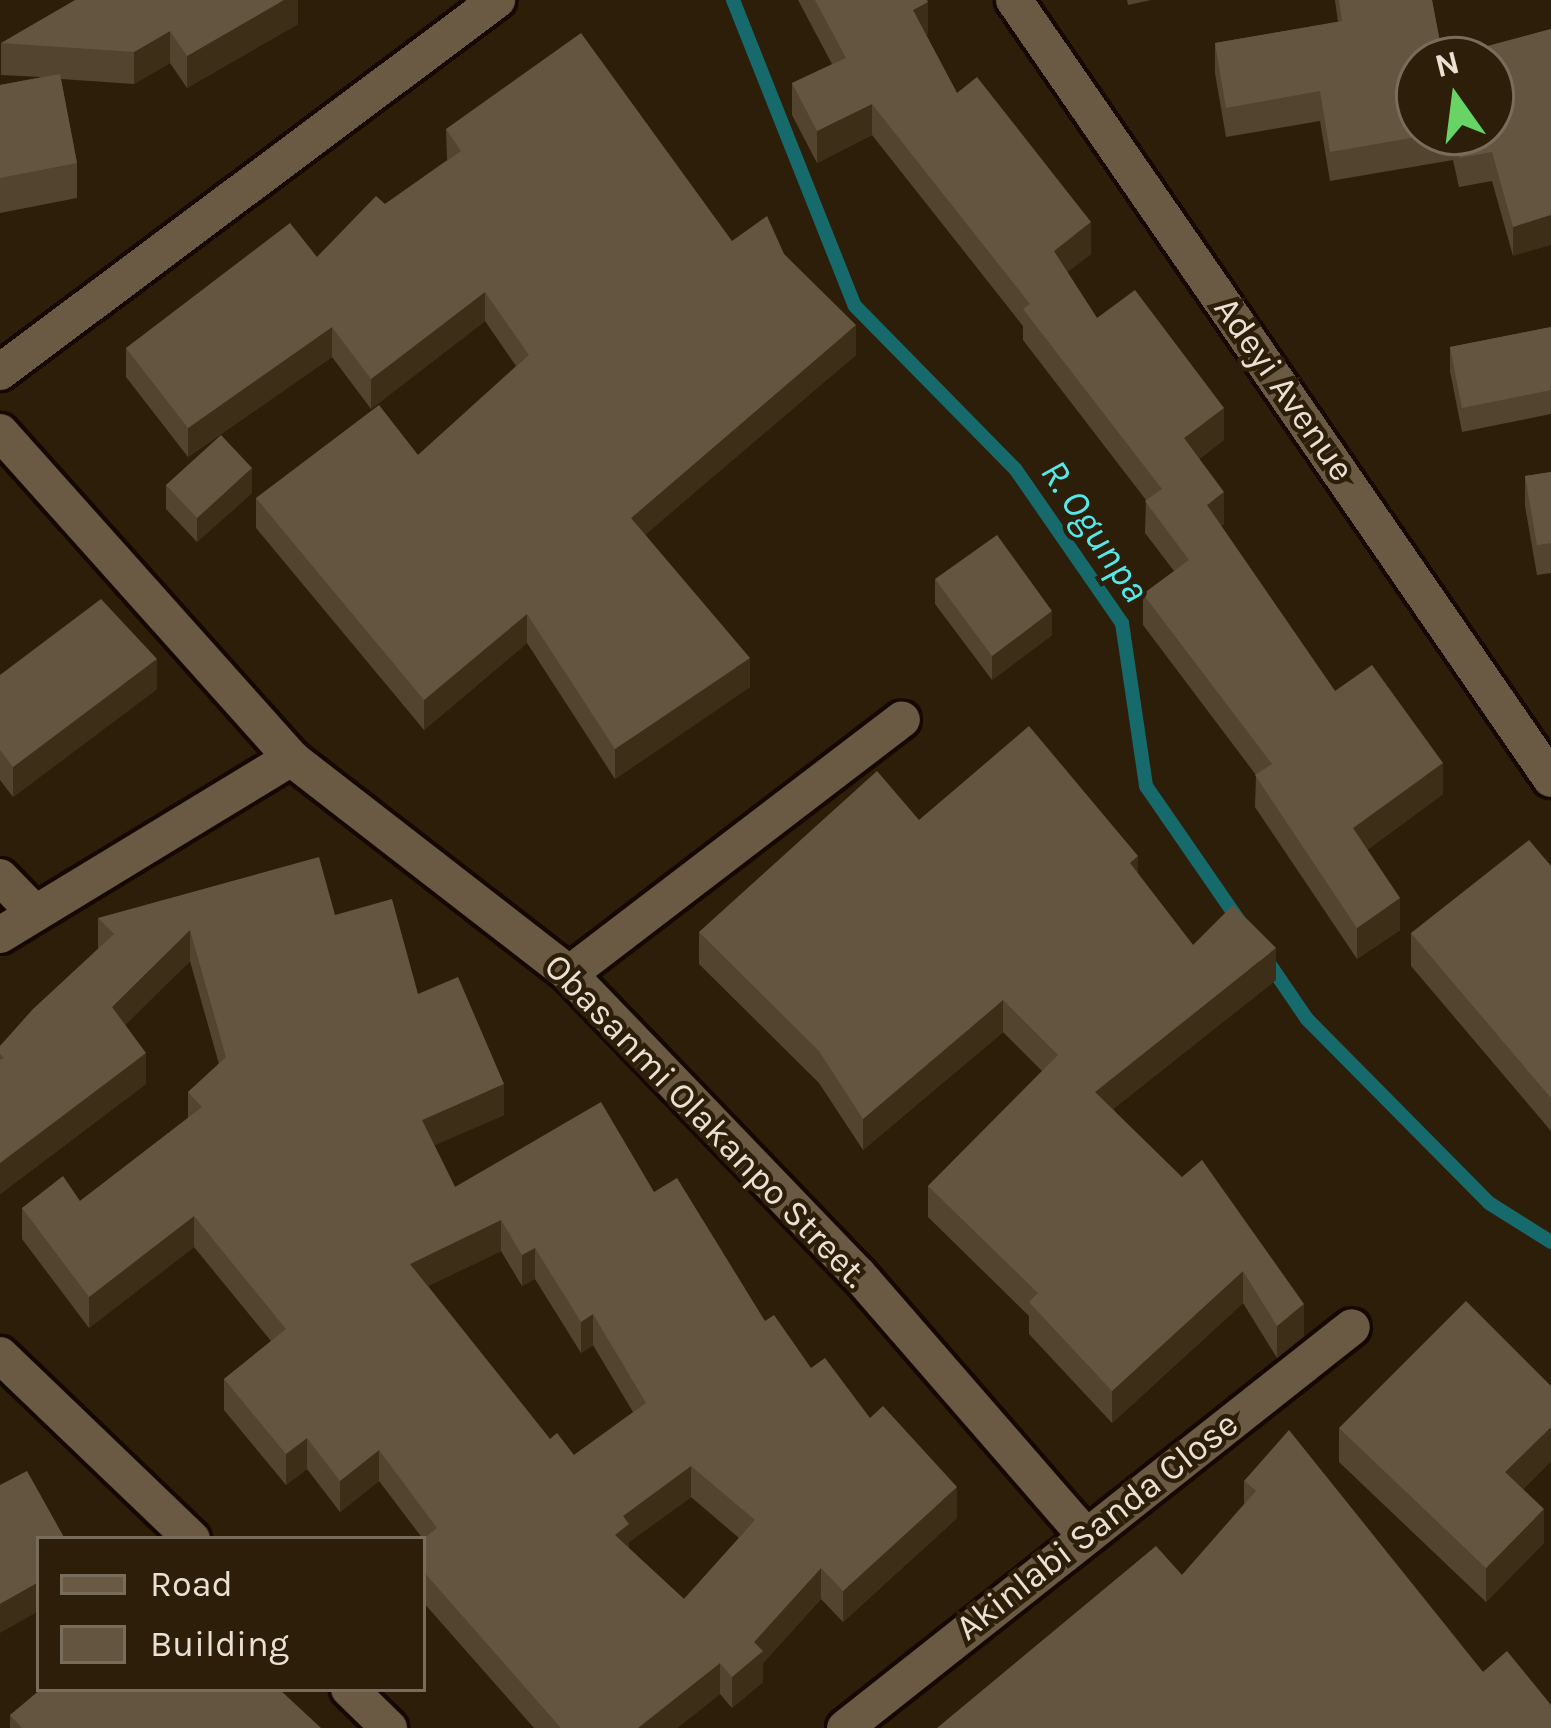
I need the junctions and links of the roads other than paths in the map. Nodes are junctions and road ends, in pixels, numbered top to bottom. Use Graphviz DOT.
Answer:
graph roads {
  1 [pos="496,0"];
  2 [pos="1014,0"];
  3 [pos="0,372"];
  4 [pos="0,432"];
  5 [pos="902,719"];
  6 [pos="291,758"];
  7 [pos="1551,779"];
  8 [pos="0,877"];
  9 [pos="34,913"];
  10 [pos="0,935"];
  11 [pos="569,974"];
  12 [pos="1352,1328"];
  13 [pos="0,1354"];
  14 [pos="1082,1532"];
  15 [pos="189,1536"];
  16 [pos="352,1692"];
  17 [pos="389,1728"];
  18 [pos="845,1728"];
  1 -- 3 [label="street"];
  2 -- 7 [label="street, Adeyi Avenue"];
  4 -- 6 [label="street, Obasanmi Olakanpo Street."];
  5 -- 11 [label="street"];
  6 -- 9 [label="street"];
  6 -- 11 [label="street, Obasanmi Olakanpo Street."];
  8 -- 9 [label="street"];
  9 -- 10 [label="street"];
  11 -- 14 [label="street, Obasanmi Olakanpo Street."];
  12 -- 14 [label="street, Akinlabi Sanda Close"];
  13 -- 15 [label="street"];
  14 -- 18 [label="street, Akinlabi Sanda Close"];
  16 -- 17 [label="street"];
}
